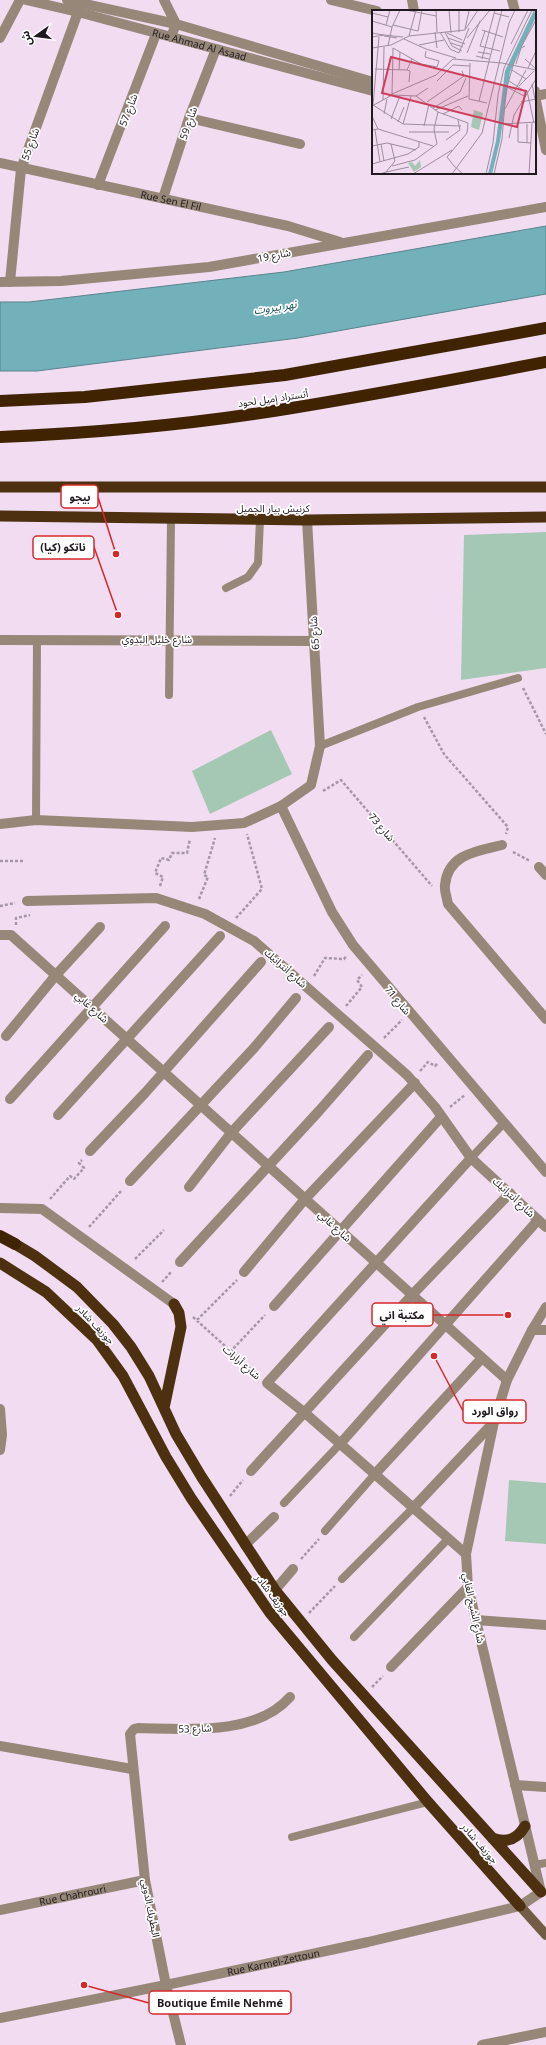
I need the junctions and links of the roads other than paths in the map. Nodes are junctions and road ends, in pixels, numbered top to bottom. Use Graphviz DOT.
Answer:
graph roads {
  1 [pos="20,0"];
  2 [pos="26,0"];
  3 [pos="68,0"];
  4 [pos="164,0"];
  5 [pos="331,0"];
  6 [pos="412,0"];
  7 [pos="512,0"];
  8 [pos="372,10"];
  9 [pos="414,10"];
  10 [pos="515,10"];
  11 [pos="78,12"];
  12 [pos="176,24"];
  13 [pos="156,34"];
  14 [pos="172,37"];
  15 [pos="0,38"];
  16 [pos="216,49"];
  17 [pos="372,82"];
  18 [pos="372,91"];
  19 [pos="538,94"];
  20 [pos="537,109"];
  21 [pos="189,118"];
  22 [pos="300,144"];
  23 [pos="546,150"];
  24 [pos="0,163"];
  25 [pos="21,169"];
  26 [pos="98,185"];
  27 [pos="163,198"];
  28 [pos="546,207"];
  29 [pos="340,242"];
  30 [pos="5,282"];
  31 [pos="546,328"];
  32 [pos="546,362"];
  33 [pos="0,401"];
  34 [pos="0,437"];
  35 [pos="0,487"];
  36 [pos="546,487"];
  37 [pos="0,516"];
  38 [pos="546,517"];
  39 [pos="171,519"];
  40 [pos="260,520"];
  41 [pos="307,520"];
  42 [pos="226,588"];
  43 [pos="171,639"];
  44 [pos="0,640"];
  45 [pos="37,640"];
  46 [pos="315,641"];
  47 [pos="518,678"];
  48 [pos="169,695"];
  49 [pos="320,746"];
  50 [pos="281,806"];
  51 [pos="36,820"];
  52 [pos="0,824"];
  53 [pos="502,845"];
  54 [pos="539,867"];
  55 [pos="546,875"];
  56 [pos="27,901"];
  57 [pos="165,926"];
  58 [pos="100,927"];
  59 [pos="0,935"];
  60 [pos="220,936"];
  61 [pos="261,962"];
  62 [pos="56,975"];
  63 [pos="296,998"];
  64 [pos="93,1008"];
  65 [pos="546,1019"];
  66 [pos="329,1026"];
  67 [pos="6,1036"];
  68 [pos="127,1039"];
  69 [pos="368,1055"];
  70 [pos="163,1071"];
  71 [pos="415,1083"];
  72 [pos="10,1099"];
  73 [pos="201,1105"];
  74 [pos="58,1115"];
  75 [pos="442,1117"];
  76 [pos="503,1124"];
  77 [pos="232,1133"];
  78 [pos="90,1150"];
  79 [pos="471,1158"];
  80 [pos="268,1166"];
  81 [pos="546,1172"];
  82 [pos="130,1181"];
  83 [pos="188,1187"];
  84 [pos="510,1193"];
  85 [pos="305,1199"];
  86 [pos="0,1208"];
  87 [pos="538,1220"];
  88 [pos="546,1227"];
  89 [pos="339,1230"];
  90 [pos="0,1236"];
  91 [pos="16,1244"];
  92 [pos="180,1262"];
  93 [pos="376,1262"];
  94 [pos="0,1263"];
  95 [pos="244,1272"];
  96 [pos="412,1295"];
  97 [pos="174,1304"];
  98 [pos="274,1306"];
  99 [pos="546,1307"];
  100 [pos="445,1325"];
  101 [pos="532,1330"];
  102 [pos="546,1330"];
  103 [pos="482,1358"];
  104 [pos="507,1380"];
  105 [pos="164,1408"];
  106 [pos="0,1409"];
  107 [pos="305,1413"];
  108 [pos="494,1422"];
  109 [pos="340,1444"];
  110 [pos="0,1450"];
  111 [pos="251,1471"];
  112 [pos="375,1474"];
  113 [pos="284,1503"];
  114 [pos="413,1508"];
  115 [pos="274,1517"];
  116 [pos="325,1531"];
  117 [pos="448,1539"];
  118 [pos="245,1545"];
  119 [pos="466,1554"];
  120 [pos="293,1569"];
  121 [pos="342,1579"];
  122 [pos="468,1587"];
  123 [pos="275,1590"];
  124 [pos="476,1620"];
  125 [pos="546,1625"];
  126 [pos="354,1637"];
  127 [pos="391,1667"];
  128 [pos="290,1697"];
  129 [pos="0,1746"];
  130 [pos="132,1769"];
  131 [pos="515,1785"];
  132 [pos="546,1787"];
  133 [pos="428,1802"];
  134 [pos="525,1826"];
  135 [pos="292,1837"];
  136 [pos="491,1837"];
  137 [pos="546,1863"];
  138 [pos="534,1865"];
  139 [pos="145,1880"];
  140 [pos="544,1894"];
  141 [pos="520,1906"];
  142 [pos="0,1910"];
  143 [pos="546,1935"];
  144 [pos="166,1985"];
  145 [pos="0,2018"];
  146 [pos="546,2032"];
  147 [pos="181,2045"];
  148 [pos="482,2045"];
  1 -- 15 [label="street"];
  2 -- 11 [label="street, Rue Ahmad Al Asaad"];
  3 -- 12 [label="street, Rue Ahmad Al Asaad"];
  4 -- 12 [label="street"];
  5 -- 8 [label="street"];
  6 -- 9 [label="street"];
  7 -- 10 [label="street"];
  11 -- 13 [label="street, Rue Ahmad Al Asaad"];
  11 -- 25 [label="street, شارع 55"];
  12 -- 14 [label="street"];
  12 -- 17 [label="street, Rue Ahmad Al Asaad"];
  13 -- 14 [label="street, Rue Ahmad Al Asaad"];
  13 -- 26 [label="street, شارع 57"];
  14 -- 16 [label="street, Rue Ahmad Al Asaad"];
  16 -- 18 [label="street, Rue Ahmad Al Asaad"];
  16 -- 21 [label="street, شارع 59"];
  19 -- 20 [label="street"];
  20 -- 23 [label="street"];
  21 -- 22 [label="street"];
  21 -- 27 [label="street, شارع 59"];
  24 -- 25 [label="street, Rue Sen El Fil"];
  25 -- 26 [label="street, Rue Sen El Fil"];
  25 -- 30 [label="street, شارع 55"];
  26 -- 27 [label="street, Rue Sen El Fil"];
  27 -- 29 [label="street, Rue Sen El Fil"];
  28 -- 29 [label="street, شارع 19"];
  29 -- 30 [label="street, شارع 19"];
  31 -- 33 [label="highway"];
  32 -- 34 [label="highway, أتستراد إميل لحود"];
  35 -- 36 [label="highway"];
  37 -- 39 [label="highway, كرنيش بيار الجميل"];
  38 -- 41 [label="highway, كرنيش بيار الجميل"];
  39 -- 40 [label="highway, كرنيش بيار الجميل"];
  39 -- 43 [label="lane"];
  40 -- 41 [label="highway, كرنيش بيار الجميل"];
  40 -- 42 [label="lane"];
  41 -- 46 [label="street, شارع 65"];
  43 -- 45 [label="street, شارع خليل البدوي"];
  43 -- 46 [label="street, شارع خليل البدوي"];
  43 -- 48 [label="lane"];
  44 -- 45 [label="street, شارع خليل البدوي"];
  45 -- 51 [label="lane"];
  46 -- 49 [label="street, شارع 65"];
  47 -- 49 [label="lane"];
  49 -- 50 [label="street, شارع 65"];
  50 -- 51 [label="street"];
  50 -- 76 [label="street, شارع 71"];
  51 -- 52 [label="street"];
  53 -- 65 [label="street"];
  54 -- 55 [label="street"];
  56 -- 71 [label="street, شارع أنترانيك"];
  57 -- 64 [label="street"];
  58 -- 62 [label="street"];
  59 -- 62 [label="street, شارع غابي"];
  60 -- 68 [label="street"];
  61 -- 70 [label="street"];
  62 -- 64 [label="street, شارع غابي"];
  62 -- 67 [label="street"];
  63 -- 73 [label="street"];
  64 -- 68 [label="street, شارع غابي"];
  64 -- 72 [label="street"];
  66 -- 77 [label="street"];
  68 -- 70 [label="street, شارع غابي"];
  68 -- 74 [label="street"];
  69 -- 80 [label="street"];
  70 -- 73 [label="street, شارع غابي"];
  70 -- 78 [label="street"];
  71 -- 75 [label="street, شارع أنترانيك"];
  71 -- 85 [label="street"];
  73 -- 77 [label="street, شارع غابي"];
  73 -- 82 [label="street"];
  75 -- 79 [label="street, شارع أنترانيك"];
  75 -- 89 [label="street"];
  76 -- 79 [label="lane"];
  76 -- 81 [label="street, شارع 71"];
  77 -- 80 [label="street, شارع غابي"];
  77 -- 83 [label="street"];
  79 -- 84 [label="street, شارع أنترانيك"];
  79 -- 93 [label="street"];
  80 -- 85 [label="street, شارع غابي"];
  80 -- 92 [label="street"];
  84 -- 87 [label="street, شارع أنترانيك"];
  84 -- 96 [label="street"];
  85 -- 89 [label="street, شارع غابي"];
  85 -- 95 [label="street"];
  86 -- 97 [label="street"];
  87 -- 88 [label="street, شارع أنترانيك"];
  87 -- 100 [label="street"];
  89 -- 93 [label="street, شارع غابي"];
  89 -- 98 [label="street"];
  90 -- 91 [label="highway, جوزيف شادر"];
  91 -- 105 [label="highway, جوزيف شادر"];
  93 -- 96 [label="street, شارع غابي"];
  93 -- 107 [label="street, شارع أرارات"];
  94 -- 133 [label="highway, جوزيف شادر"];
  96 -- 100 [label="street, شارع غابي"];
  96 -- 107 [label="street"];
  97 -- 105 [label="highway"];
  99 -- 101 [label="street, شارع الشيخ الغابي"];
  100 -- 103 [label="street, شارع غابي"];
  100 -- 109 [label="street"];
  101 -- 102 [label="street"];
  101 -- 104 [label="street, شارع الشيخ الغابي"];
  103 -- 104 [label="street, شارع غابي"];
  103 -- 112 [label="street"];
  104 -- 108 [label="street, شارع الشيخ الغابي"];
  105 -- 118 [label="highway, جوزيف شادر"];
  106 -- 110 [label="street"];
  107 -- 109 [label="street, شارع أرارات"];
  107 -- 111 [label="street"];
  108 -- 114 [label="street"];
  108 -- 119 [label="street, شارع الشيخ الغابي"];
  109 -- 112 [label="street, شارع أرارات"];
  109 -- 113 [label="lane"];
  112 -- 114 [label="street, شارع أرارات"];
  112 -- 116 [label="lane"];
  114 -- 117 [label="street, شارع أرارات"];
  114 -- 121 [label="lane"];
  115 -- 118 [label="street"];
  117 -- 119 [label="street, شارع أرارات"];
  117 -- 126 [label="lane"];
  118 -- 123 [label="highway, جوزيف شادر"];
  119 -- 122 [label="street, شارع الشيخ الغابي"];
  120 -- 123 [label="street"];
  122 -- 124 [label="street, شارع الشيخ الغابي"];
  122 -- 127 [label="street"];
  123 -- 136 [label="highway, جوزيف شادر"];
  124 -- 125 [label="street"];
  124 -- 131 [label="street, شارع الشيخ الغابي"];
  128 -- 130 [label="street, شارع 53"];
  129 -- 130 [label="street"];
  130 -- 139 [label="street, البطريك الدويي"];
  131 -- 132 [label="street"];
  131 -- 134 [label="street, شارع الشيخ الغابي"];
  133 -- 135 [label="lane"];
  133 -- 141 [label="highway, جوزيف شادر"];
  134 -- 136 [label="highway"];
  134 -- 138 [label="street, شارع الشيخ الغابي"];
  136 -- 140 [label="highway, جوزيف شادر"];
  137 -- 138 [label="lane"];
  138 -- 140 [label="street, شارع الشيخ الغابي"];
  139 -- 142 [label="street, Rue Chahrouri"];
  139 -- 144 [label="street, البطريك الدويي"];
  140 -- 141 [label="street, Rue Karmel-Zettoun"];
  141 -- 143 [label="main road, جوزيف شادر"];
  141 -- 144 [label="street, Rue Karmel-Zettoun"];
  144 -- 145 [label="street, Rue Karmel-Zettoun"];
  144 -- 147 [label="street, البطريك الدويي"];
  146 -- 148 [label="street"];
}
